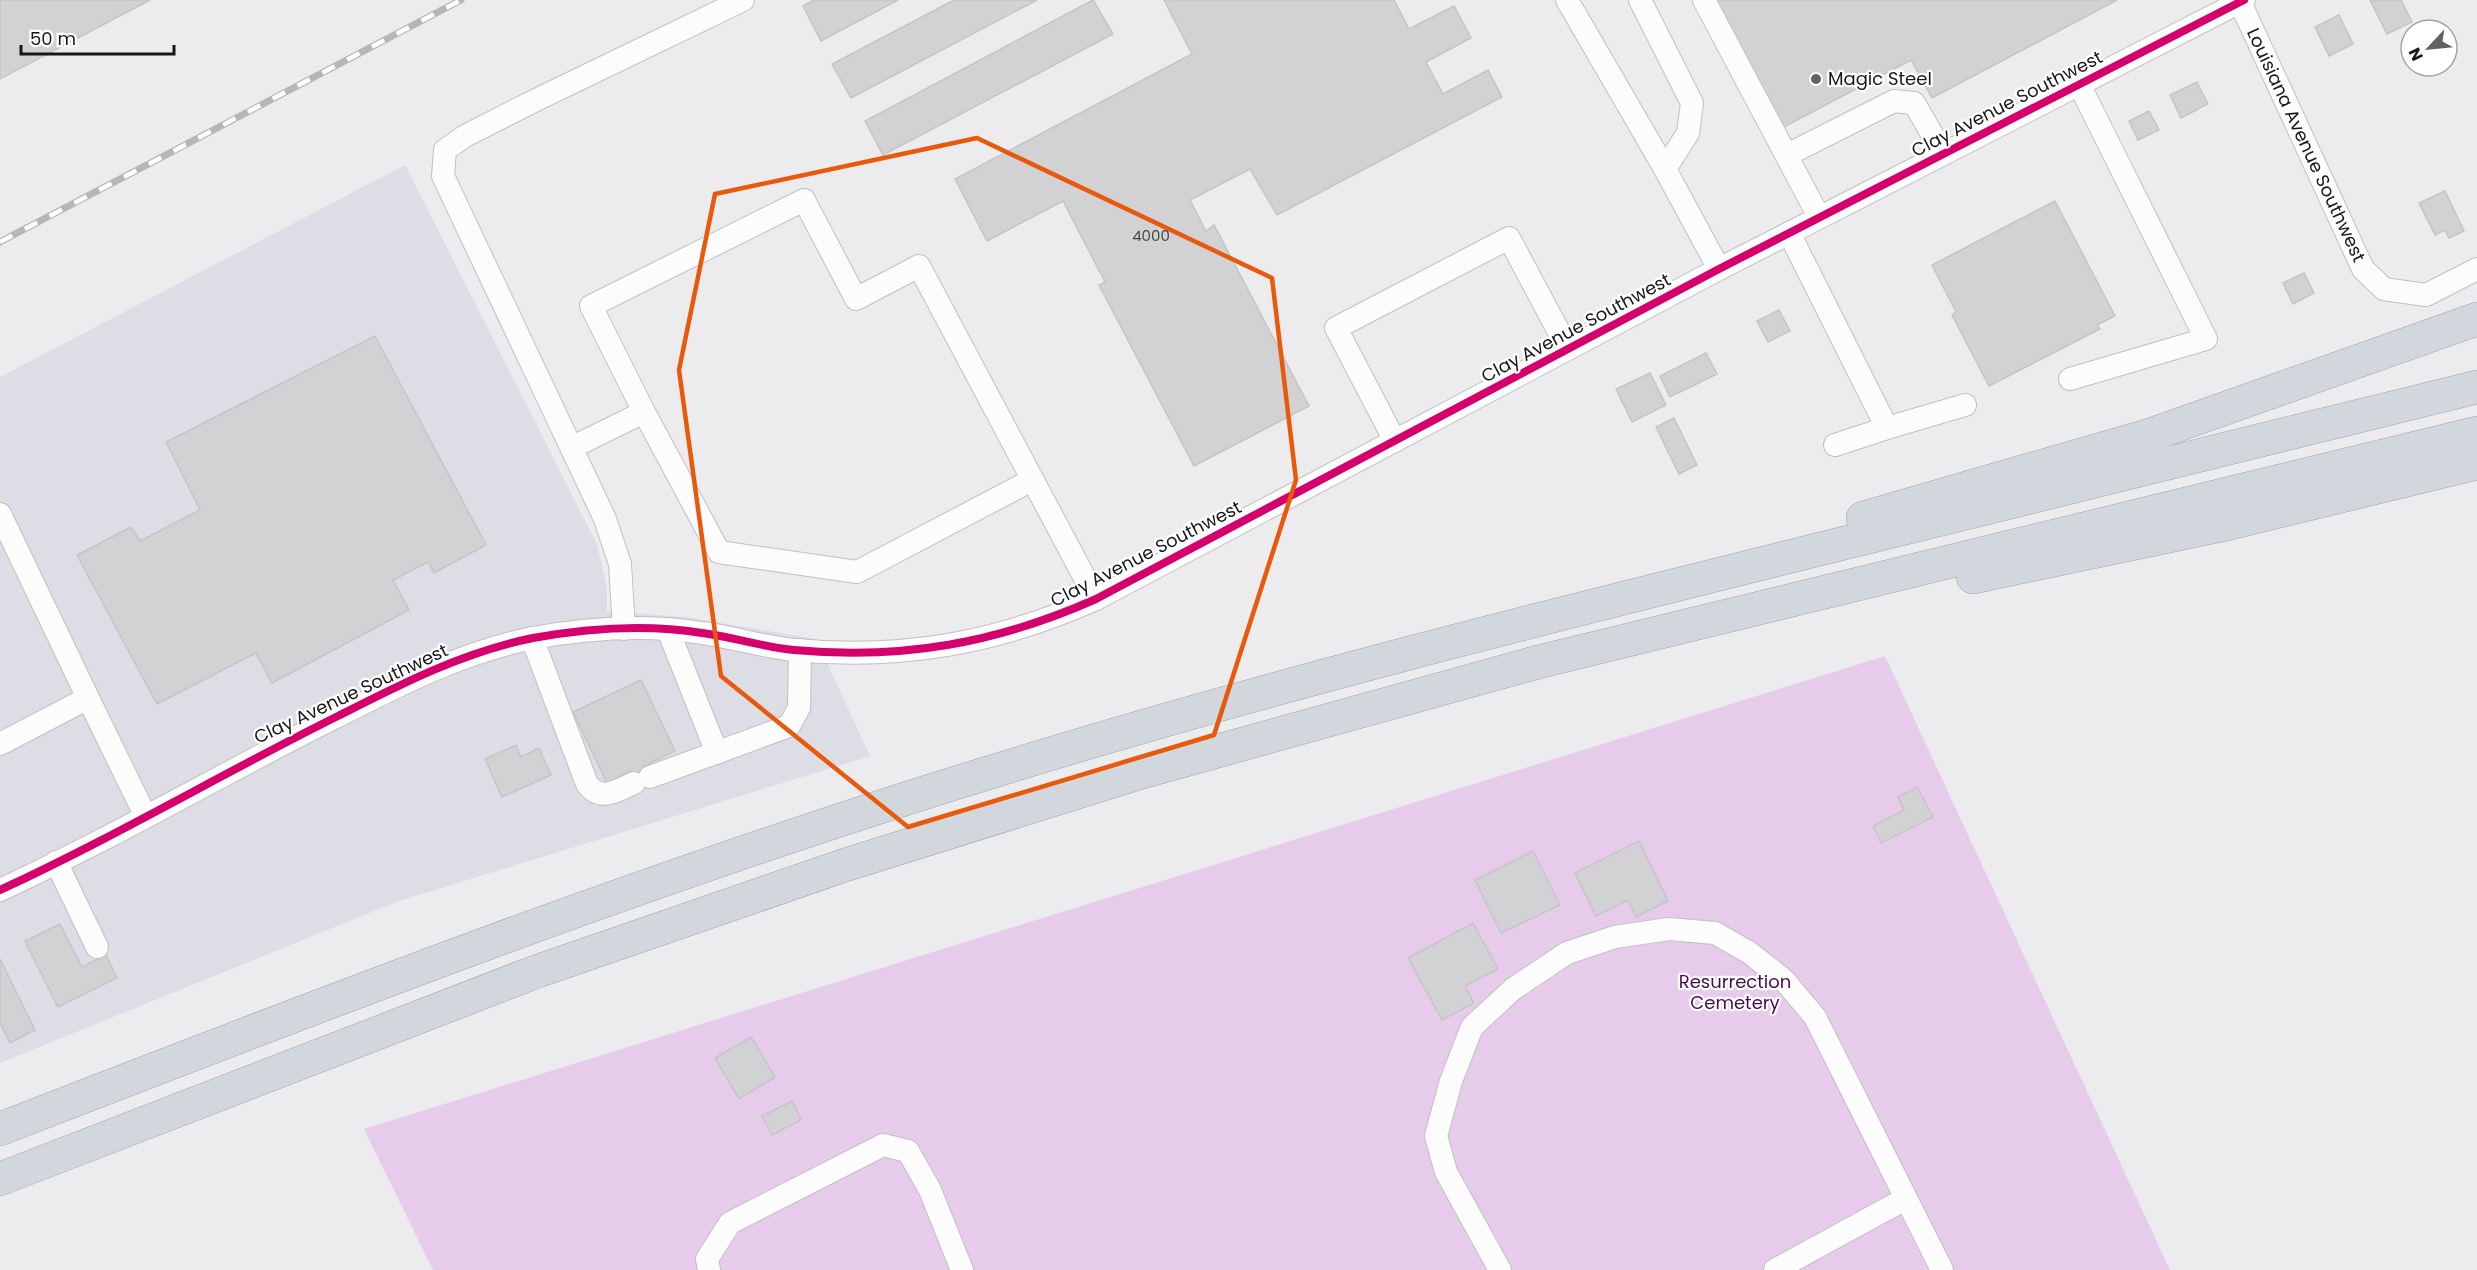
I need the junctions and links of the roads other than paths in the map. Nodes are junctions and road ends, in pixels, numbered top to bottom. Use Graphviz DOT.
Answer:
graph roads {
  1 [pos="743,0"];
  2 [pos="1567,0"];
  3 [pos="1640,0"];
  4 [pos="1704,0"];
  5 [pos="2241,1"];
  6 [pos="2079,84"];
  7 [pos="1943,153"];
  8 [pos="1787,155"];
  9 [pos="1665,169"];
  10 [pos="1820,217"];
  11 [pos="1789,233"];
  12 [pos="1719,269"];
  13 [pos="2477,269"];
  14 [pos="2477,319"];
  15 [pos="1568,349"];
  16 [pos="2070,379"];
  17 [pos="2477,387"];
  18 [pos="1965,405"];
  19 [pos="644,412"];
  20 [pos="1887,428"];
  21 [pos="2477,433"];
  22 [pos="1395,441"];
  23 [pos="1836,445"];
  24 [pos="573,447"];
  25 [pos="2477,463"];
  26 [pos="1032,480"];
  27 [pos="0,514"];
  28 [pos="1096,599"];
  29 [pos="1611,600"];
  30 [pos="1784,602"];
  31 [pos="624,629"];
  32 [pos="668,630"];
  33 [pos="532,638"];
  34 [pos="800,650"];
  35 [pos="88,698"];
  36 [pos="0,744"];
  37 [pos="717,753"];
  38 [pos="145,815"];
  39 [pos="56,862"];
  40 [pos="0,890"];
  41 [pos="97,948"];
  42 [pos="0,1129"];
  43 [pos="0,1179"];
  44 [pos="1905,1199"];
  45 [pos="709,1270"];
  46 [pos="962,1270"];
  47 [pos="1500,1270"];
  48 [pos="1775,1270"];
  49 [pos="1942,1270"];
  1 -- 24 [label="street"];
  2 -- 9 [label="street"];
  3 -- 9 [label="street"];
  4 -- 8 [label="street"];
  5 -- 6 [label="street, Clay Avenue Southwest"];
  5 -- 13 [label="street, Louisiana Avenue Southwest"];
  6 -- 7 [label="street, Clay Avenue Southwest"];
  6 -- 16 [label="street"];
  7 -- 8 [label="street"];
  7 -- 10 [label="street, Clay Avenue Southwest"];
  8 -- 10 [label="street"];
  9 -- 12 [label="street"];
  10 -- 11 [label="street, Clay Avenue Southwest"];
  11 -- 12 [label="street, Clay Avenue Southwest"];
  11 -- 20 [label="street"];
  12 -- 15 [label="street, Clay Avenue Southwest"];
  14 -- 29 [label="highway"];
  15 -- 22 [label="street, Clay Avenue Southwest"];
  15 -- 22 [label="street"];
  17 -- 29 [label="highway"];
  18 -- 20 [label="street"];
  19 -- 24 [label="street"];
  19 -- 26 [label="street"];
  19 -- 26 [label="street"];
  20 -- 23 [label="street"];
  21 -- 30 [label="highway"];
  22 -- 28 [label="street, Clay Avenue Southwest"];
  24 -- 31 [label="street"];
  25 -- 30 [label="highway"];
  26 -- 28 [label="street"];
  27 -- 35 [label="street"];
  28 -- 34 [label="street, Clay Avenue Southwest"];
  29 -- 42 [label="highway"];
  30 -- 43 [label="highway"];
  31 -- 32 [label="street, Clay Avenue Southwest"];
  31 -- 33 [label="street, Clay Avenue Southwest"];
  32 -- 34 [label="street, Clay Avenue Southwest"];
  32 -- 37 [label="street"];
  33 -- 37 [label="street"];
  33 -- 38 [label="street, Clay Avenue Southwest"];
  34 -- 37 [label="street"];
  35 -- 36 [label="street"];
  35 -- 38 [label="street"];
  38 -- 39 [label="street, Clay Avenue Southwest"];
  39 -- 40 [label="street, Clay Avenue Southwest"];
  39 -- 41 [label="street"];
  44 -- 47 [label="street"];
  44 -- 48 [label="street"];
  44 -- 49 [label="street"];
  45 -- 46 [label="street"];
}
